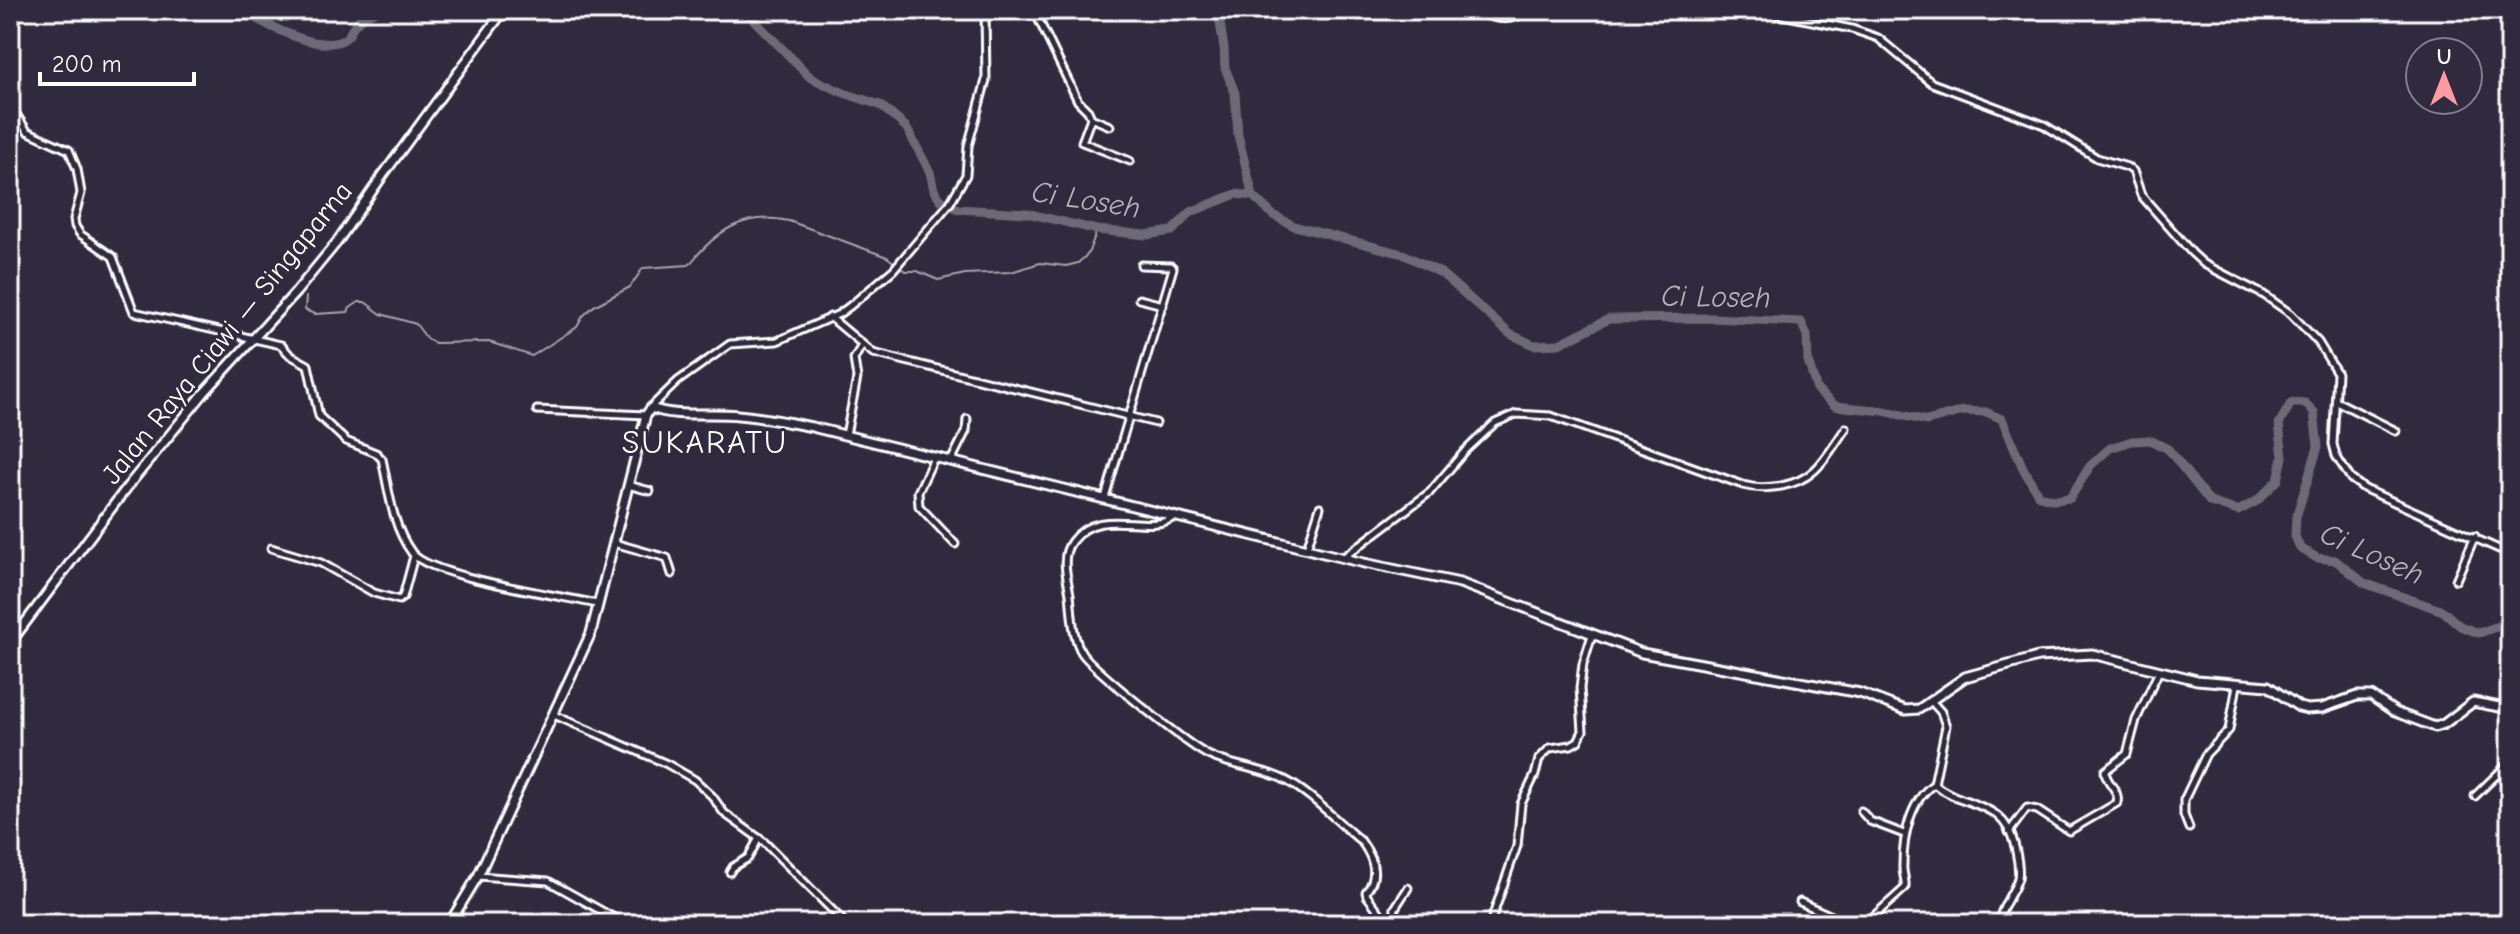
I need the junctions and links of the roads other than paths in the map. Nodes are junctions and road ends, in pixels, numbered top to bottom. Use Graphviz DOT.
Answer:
graph roads {
  1 [pos="504,10"];
  2 [pos="985,10"];
  3 [pos="1034,10"];
  4 [pos="1470,10"];
  5 [pos="1526,10"];
  6 [pos="1757,10"];
  7 [pos="10,105"];
  8 [pos="1091,118"];
  9 [pos="1110,126"];
  10 [pos="1130,161"];
  11 [pos="1141,265"];
  12 [pos="1139,299"];
  13 [pos="1163,305"];
  14 [pos="830,317"];
  15 [pos="252,339"];
  16 [pos="862,344"];
  17 [pos="2336,401"];
  18 [pos="537,410"];
  19 [pos="648,411"];
  20 [pos="1130,415"];
  21 [pos="967,419"];
  22 [pos="1156,423"];
  23 [pos="1846,428"];
  24 [pos="2396,431"];
  25 [pos="846,435"];
  26 [pos="934,458"];
  27 [pos="950,462"];
  28 [pos="627,485"];
  29 [pos="650,491"];
  30 [pos="1105,498"];
  31 [pos="1320,507"];
  32 [pos="1175,515"];
  33 [pos="2475,536"];
  34 [pos="614,543"];
  35 [pos="955,544"];
  36 [pos="271,548"];
  37 [pos="1307,548"];
  38 [pos="2510,554"];
  39 [pos="414,556"];
  40 [pos="1343,558"];
  41 [pos="672,574"];
  42 [pos="2456,580"];
  43 [pos="597,604"];
  44 [pos="1592,635"];
  45 [pos="10,643"];
  46 [pos="2159,671"];
  47 [pos="2237,685"];
  48 [pos="1931,701"];
  49 [pos="2510,709"];
  50 [pos="554,715"];
  51 [pos="2510,762"];
  52 [pos="1934,784"];
  53 [pos="2475,796"];
  54 [pos="1861,811"];
  55 [pos="2189,828"];
  56 [pos="2009,832"];
  57 [pos="1904,834"];
  58 [pos="759,838"];
  59 [pos="730,872"];
  60 [pos="478,876"];
  61 [pos="1408,888"];
  62 [pos="1800,902"];
  63 [pos="1394,919"];
  64 [pos="1118,923"];
  65 [pos="1385,923"];
  66 [pos="449,924"];
  67 [pos="625,924"];
  68 [pos="846,924"];
  69 [pos="1059,924"];
  70 [pos="1193,924"];
  71 [pos="1405,924"];
  72 [pos="1490,924"];
  73 [pos="1850,924"];
  74 [pos="1864,924"];
  75 [pos="1998,924"];
  1 -- 15 [label="street, Jalan Raya Ciawi — Singaparna"];
  2 -- 14 [label="street"];
  3 -- 8 [label="street"];
  4 -- 5 [label="street"];
  6 -- 17 [label="street"];
  7 -- 15 [label="street"];
  8 -- 9 [label="street"];
  8 -- 10 [label="street"];
  11 -- 13 [label="street"];
  12 -- 13 [label="street"];
  13 -- 20 [label="street"];
  14 -- 16 [label="street"];
  14 -- 19 [label="street"];
  15 -- 39 [label="street"];
  15 -- 45 [label="street, Jalan Raya Ciawi — Singaparna"];
  16 -- 20 [label="street"];
  16 -- 25 [label="street"];
  17 -- 24 [label="street"];
  17 -- 33 [label="street"];
  18 -- 19 [label="street"];
  19 -- 25 [label="street"];
  19 -- 28 [label="street"];
  20 -- 22 [label="street"];
  20 -- 30 [label="street"];
  21 -- 27 [label="street"];
  23 -- 40 [label="street"];
  25 -- 26 [label="street"];
  26 -- 27 [label="street"];
  26 -- 35 [label="street"];
  27 -- 30 [label="street"];
  28 -- 29 [label="street"];
  28 -- 34 [label="street"];
  30 -- 32 [label="street"];
  31 -- 37 [label="street"];
  32 -- 37 [label="street"];
  32 -- 65 [label="street"];
  33 -- 38 [label="street"];
  33 -- 42 [label="street"];
  34 -- 41 [label="street"];
  34 -- 43 [label="street"];
  36 -- 39 [label="street"];
  37 -- 40 [label="street"];
  39 -- 43 [label="street"];
  40 -- 44 [label="street"];
  43 -- 50 [label="street"];
  44 -- 48 [label="street"];
  44 -- 72 [label="street"];
  46 -- 47 [label="street"];
  46 -- 48 [label="street"];
  46 -- 56 [label="street"];
  47 -- 49 [label="street"];
  47 -- 55 [label="street"];
  48 -- 52 [label="street"];
  50 -- 58 [label="street"];
  50 -- 60 [label="street"];
  51 -- 53 [label="street"];
  52 -- 56 [label="street"];
  52 -- 57 [label="street"];
  54 -- 57 [label="street"];
  56 -- 75 [label="street"];
  57 -- 74 [label="street"];
  58 -- 59 [label="street"];
  58 -- 68 [label="street"];
  60 -- 66 [label="street"];
  60 -- 67 [label="street"];
  61 -- 63 [label="street"];
  62 -- 73 [label="street"];
  63 -- 65 [label="street"];
  63 -- 71 [label="street"];
  64 -- 69 [label="street"];
  64 -- 70 [label="street"];
}
